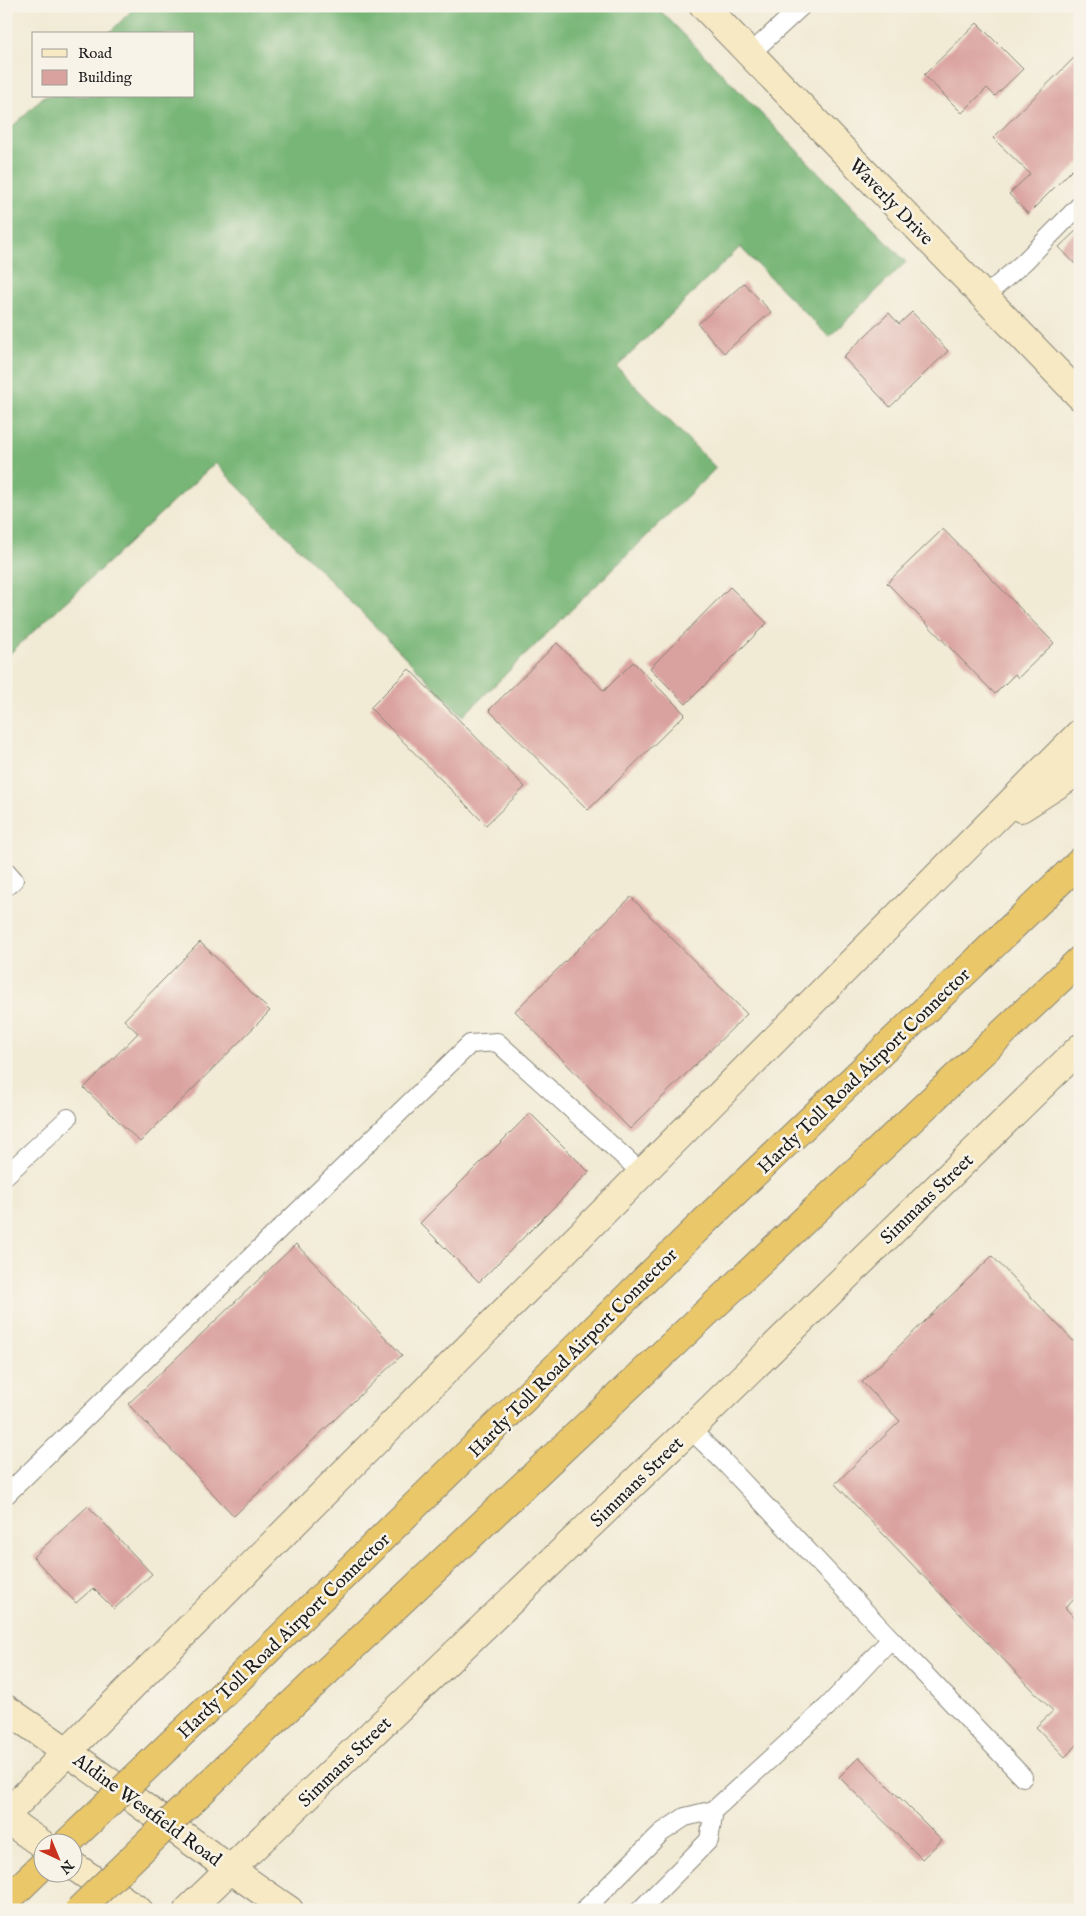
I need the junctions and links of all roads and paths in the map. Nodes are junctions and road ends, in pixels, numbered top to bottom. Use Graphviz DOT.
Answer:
graph roads {
  1 [pos="704,6"];
  2 [pos="802,6"];
  3 [pos="750,54"];
  4 [pos="1080,205"];
  5 [pos="985,296"];
  6 [pos="1080,396"];
  7 [pos="1080,733"];
  8 [pos="1080,770"];
  9 [pos="974,840"];
  10 [pos="1080,862"];
  11 [pos="6,871"];
  12 [pos="6,887"];
  13 [pos="1080,960"];
  14 [pos="1080,1048"];
  15 [pos="68,1118"];
  16 [pos="642,1173"];
  17 [pos="6,1175"];
  18 [pos="690,1429"];
  19 [pos="6,1495"];
  20 [pos="891,1639"];
  21 [pos="6,1709"];
  22 [pos="68,1751"];
  23 [pos="1023,1777"];
  24 [pos="714,1810"];
  25 [pos="6,1815"];
  26 [pos="6,1819"];
  27 [pos="76,1834"];
  28 [pos="32,1837"];
  29 [pos="230,1870"];
  30 [pos="82,1872"];
  31 [pos="32,1876"];
  32 [pos="6,1901"];
  33 [pos="79,1910"];
  34 [pos="138,1910"];
  35 [pos="188,1910"];
  36 [pos="289,1910"];
  37 [pos="584,1910"];
  38 [pos="640,1910"];
  1 -- 3 [label="main road, Waverly Drive"];
  2 -- 3 [label="lane"];
  3 -- 5 [label="main road, Waverly Drive"];
  4 -- 5 [label="lane"];
  5 -- 6 [label="main road, Waverly Drive"];
  7 -- 9 [label="main road"];
  8 -- 9 [label="main road"];
  9 -- 16 [label="main road"];
  10 -- 27 [label="highway, Hardy Toll Road Airport Connector, bridge"];
  11 -- 12 [label="lane"];
  13 -- 33 [label="highway, bridge"];
  14 -- 18 [label="main road, Simmans Street"];
  15 -- 17 [label="lane"];
  16 -- 19 [label="lane"];
  16 -- 22 [label="main road"];
  18 -- 20 [label="lane"];
  18 -- 29 [label="main road, Simmans Street"];
  20 -- 23 [label="lane"];
  20 -- 24 [label="lane"];
  21 -- 22 [label="main road, Aldine Westfield Road"];
  22 -- 25 [label="main road"];
  22 -- 29 [label="main road, Aldine Westfield Road"];
  24 -- 37 [label="lane"];
  24 -- 38 [label="lane"];
  26 -- 28 [label="main road"];
  29 -- 35 [label="main road, Simmans Street"];
  29 -- 36 [label="main road, Aldine Westfield Road"];
  30 -- 34 [label="main road"];
  31 -- 32 [label="highway"];
}
